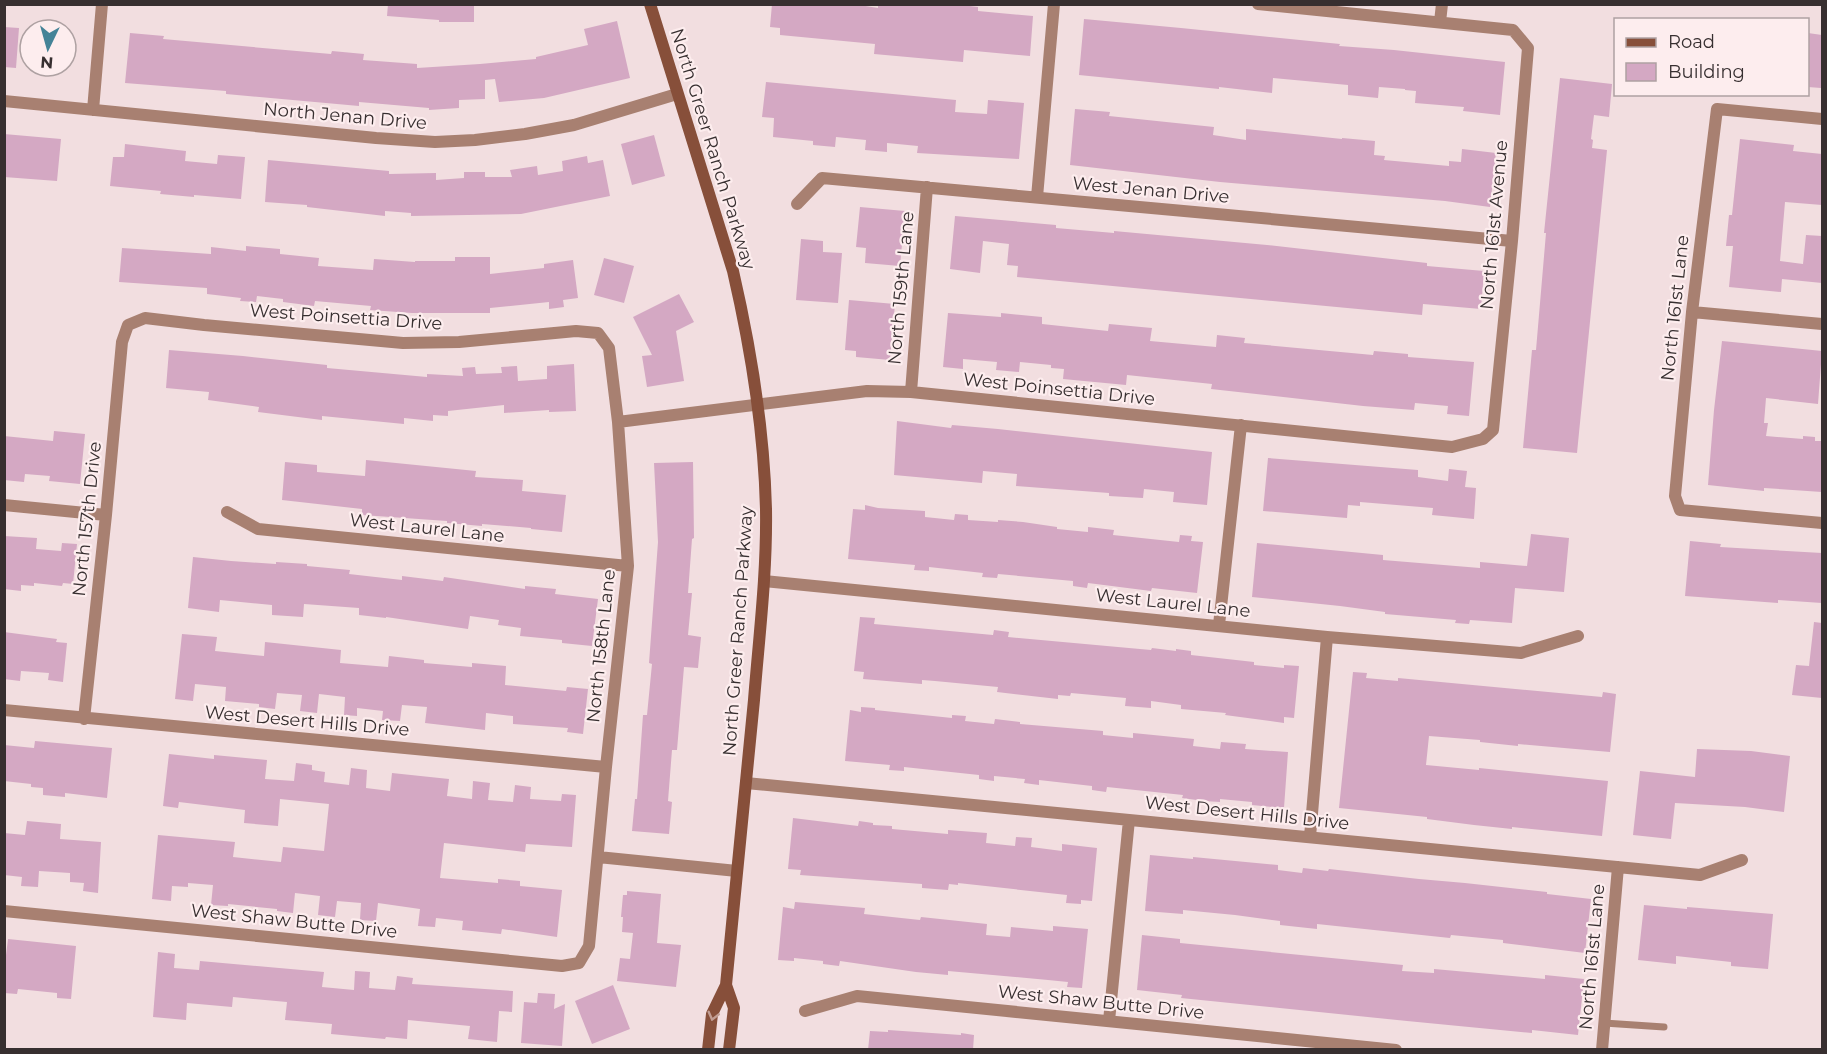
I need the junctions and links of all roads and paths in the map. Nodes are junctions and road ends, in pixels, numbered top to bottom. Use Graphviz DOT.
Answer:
graph roads {
  1 [pos="102,4"];
  2 [pos="650,4"];
  3 [pos="1054,4"];
  4 [pos="1258,4"];
  5 [pos="1442,4"];
  6 [pos="1440,22"];
  7 [pos="677,94"];
  8 [pos="4,101"];
  9 [pos="93,110"];
  10 [pos="1822,119"];
  11 [pos="927,187"];
  12 [pos="1037,197"];
  13 [pos="797,204"];
  14 [pos="1512,241"];
  15 [pos="1692,312"];
  16 [pos="1822,324"];
  17 [pos="128,325"];
  18 [pos="598,333"];
  19 [pos="911,392"];
  20 [pos="757,404"];
  21 [pos="618,422"];
  22 [pos="1241,425"];
  23 [pos="1493,430"];
  24 [pos="4,505"];
  25 [pos="227,512"];
  26 [pos="106,515"];
  27 [pos="1822,523"];
  28 [pos="628,566"];
  29 [pos="764,581"];
  30 [pos="1220,625"];
  31 [pos="1578,636"];
  32 [pos="1327,637"];
  33 [pos="4,710"];
  34 [pos="84,718"];
  35 [pos="606,767"];
  36 [pos="746,783"];
  37 [pos="1129,820"];
  38 [pos="1310,837"];
  39 [pos="598,857"];
  40 [pos="1742,860"];
  41 [pos="1618,867"];
  42 [pos="737,871"];
  43 [pos="4,911"];
  44 [pos="579,963"];
  45 [pos="726,985"];
  46 [pos="805,1011"];
  47 [pos="1109,1021"];
  48 [pos="1604,1023"];
  49 [pos="1664,1027"];
  50 [pos="708,1050"];
  51 [pos="729,1050"];
  52 [pos="1396,1050"];
  53 [pos="1602,1050"];
  1 -- 9 [label="street"];
  2 -- 7 [label="street, North Greer Ranch Parkway"];
  3 -- 12 [label="street"];
  4 -- 6 [label="street"];
  5 -- 6 [label="street"];
  6 -- 14 [label="street, North 161st Avenue"];
  7 -- 9 [label="street, North Jenan Drive"];
  7 -- 20 [label="street, North Greer Ranch Parkway"];
  8 -- 9 [label="street, North Jenan Drive"];
  10 -- 15 [label="street, North 161st Lane"];
  11 -- 12 [label="street, West Jenan Drive"];
  11 -- 13 [label="street, West Jenan Drive"];
  11 -- 19 [label="street, North 159th Lane"];
  12 -- 14 [label="street, West Jenan Drive"];
  14 -- 23 [label="street, North 161st Avenue"];
  15 -- 16 [label="street"];
  15 -- 27 [label="street, North 161st Lane"];
  17 -- 18 [label="street, West Poinsettia Drive"];
  17 -- 26 [label="street, North 157th Drive"];
  18 -- 21 [label="street, North 158th Lane"];
  19 -- 20 [label="street, West Poinsettia Drive"];
  19 -- 22 [label="street, West Poinsettia Drive"];
  20 -- 21 [label="street, West Poinsettia Drive"];
  20 -- 29 [label="street, North Greer Ranch Parkway"];
  21 -- 28 [label="street, North 158th Lane"];
  22 -- 23 [label="street, West Poinsettia Drive"];
  22 -- 30 [label="street"];
  24 -- 26 [label="street"];
  25 -- 28 [label="street, West Laurel Lane"];
  26 -- 34 [label="street, North 157th Drive"];
  28 -- 35 [label="street, North 158th Lane"];
  29 -- 30 [label="street, West Laurel Lane"];
  29 -- 36 [label="street, North Greer Ranch Parkway"];
  30 -- 32 [label="street, West Laurel Lane"];
  31 -- 32 [label="street, West Laurel Lane"];
  32 -- 38 [label="street"];
  33 -- 34 [label="street, West Desert Hills Drive"];
  34 -- 35 [label="street, West Desert Hills Drive"];
  35 -- 39 [label="street, North 158th Lane"];
  36 -- 37 [label="street, West Desert Hills Drive"];
  36 -- 42 [label="street, North Greer Ranch Parkway"];
  37 -- 38 [label="street, West Desert Hills Drive"];
  37 -- 47 [label="street"];
  38 -- 41 [label="street, West Desert Hills Drive"];
  39 -- 42 [label="street"];
  39 -- 44 [label="street, North 158th Lane"];
  40 -- 41 [label="street, West Desert Hills Drive"];
  41 -- 48 [label="street, North 161st Lane"];
  42 -- 45 [label="street, North Greer Ranch Parkway"];
  43 -- 44 [label="street, West Shaw Butte Drive"];
  45 -- 50 [label="street, North Greer Ranch Parkway, one-way"];
  45 -- 51 [label="street, North Greer Ranch Parkway"];
  46 -- 47 [label="street, West Shaw Butte Drive"];
  47 -- 52 [label="street, West Shaw Butte Drive"];
  48 -- 49 [label="lane"];
  48 -- 53 [label="street, North 161st Lane"];
}
